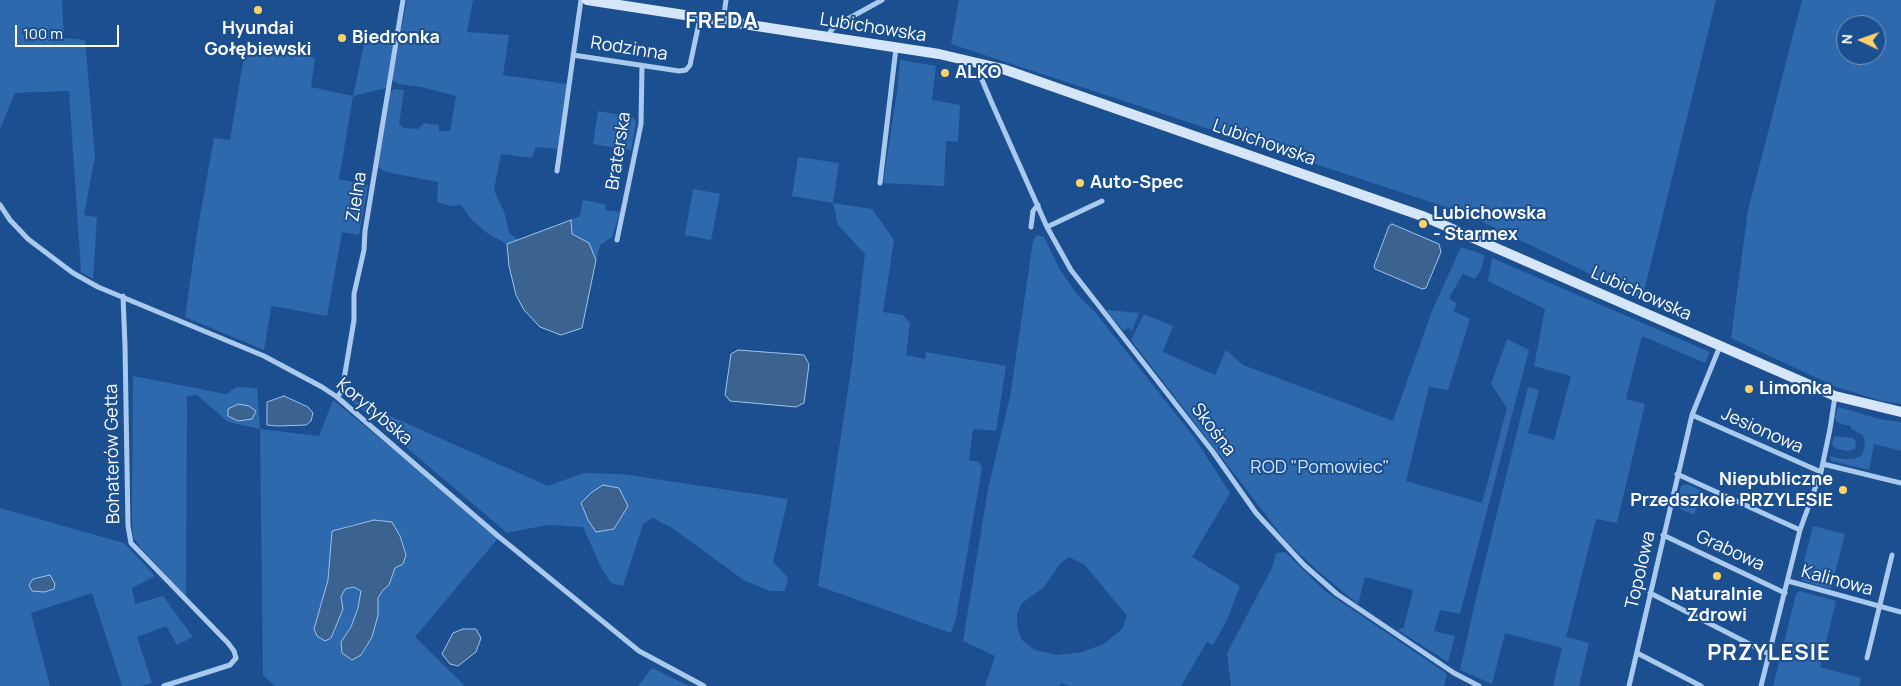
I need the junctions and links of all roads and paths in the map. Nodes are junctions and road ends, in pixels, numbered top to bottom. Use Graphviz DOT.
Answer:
graph roads {
  1 [pos="404,0"];
  2 [pos="581,0"];
  3 [pos="587,0"];
  4 [pos="726,0"];
  5 [pos="882,0"];
  6 [pos="609,2"];
  7 [pos="700,18"];
  8 [pos="723,22"];
  9 [pos="829,37"];
  10 [pos="896,48"];
  11 [pos="573,55"];
  12 [pos="982,63"];
  13 [pos="642,66"];
  14 [pos="557,171"];
  15 [pos="880,183"];
  16 [pos="1102,201"];
  17 [pos="0,205"];
  18 [pos="1038,205"];
  19 [pos="1031,227"];
  20 [pos="1047,227"];
  21 [pos="617,240"];
  22 [pos="123,296"];
  23 [pos="1720,346"];
  24 [pos="1835,396"];
  25 [pos="337,397"];
  26 [pos="1901,412"];
  27 [pos="1692,415"];
  28 [pos="1823,464"];
  29 [pos="1821,472"];
  30 [pos="1677,474"];
  31 [pos="1901,483"];
  32 [pos="1800,530"];
  33 [pos="1664,535"];
  34 [pos="1892,555"];
  35 [pos="1788,581"];
  36 [pos="1785,593"];
  37 [pos="1650,594"];
  38 [pos="1879,607"];
  39 [pos="1901,612"];
  40 [pos="1637,653"];
  41 [pos="1769,654"];
  42 [pos="1867,658"];
  43 [pos="164,686"];
  44 [pos="704,686"];
  45 [pos="1480,686"];
  46 [pos="1629,686"];
  47 [pos="1700,686"];
  48 [pos="1762,686"];
  1 -- 25 [label="street, Zielna"];
  2 -- 11 [label="street"];
  3 -- 6 [label="street, Lubichowska"];
  4 -- 8 [label="street"];
  5 -- 9 [label="street"];
  6 -- 7 [label="street, Lubichowska"];
  7 -- 8 [label="street, Lubichowska"];
  7 -- 13 [label="street, Rodzinna"];
  8 -- 9 [label="street, Lubichowska"];
  9 -- 10 [label="street, Lubichowska"];
  10 -- 12 [label="street, Lubichowska"];
  10 -- 15 [label="street"];
  11 -- 13 [label="street, Rodzinna"];
  11 -- 14 [label="street"];
  12 -- 18 [label="street, Skośna"];
  12 -- 23 [label="street, Lubichowska"];
  13 -- 21 [label="street, Braterska"];
  16 -- 20 [label="street"];
  17 -- 22 [label="street, Korytybska"];
  18 -- 19 [label="street"];
  18 -- 20 [label="street, Skośna"];
  20 -- 45 [label="street, Skośna"];
  22 -- 25 [label="street, Korytybska"];
  22 -- 43 [label="street, Bohaterów Getta"];
  23 -- 24 [label="street, Lubichowska"];
  23 -- 27 [label="street, Topolowa"];
  24 -- 26 [label="street, Lubichowska"];
  24 -- 28 [label="street"];
  25 -- 44 [label="street, Korytybska"];
  27 -- 29 [label="street, Jesionowa"];
  27 -- 30 [label="street, Topolowa"];
  28 -- 29 [label="street"];
  28 -- 31 [label="street"];
  29 -- 32 [label="street"];
  30 -- 32 [label="street"];
  30 -- 33 [label="street, Topolowa"];
  32 -- 35 [label="street"];
  33 -- 36 [label="street, Grabowa"];
  33 -- 37 [label="street, Topolowa"];
  34 -- 38 [label="street, Kalinowa"];
  35 -- 36 [label="street"];
  35 -- 38 [label="street, Kalinowa"];
  36 -- 41 [label="street"];
  37 -- 40 [label="street, Topolowa"];
  37 -- 41 [label="street"];
  38 -- 39 [label="street, Kalinowa"];
  38 -- 42 [label="street, Kalinowa"];
  40 -- 46 [label="street, Topolowa"];
  40 -- 47 [label="street"];
  41 -- 48 [label="street"];
}
